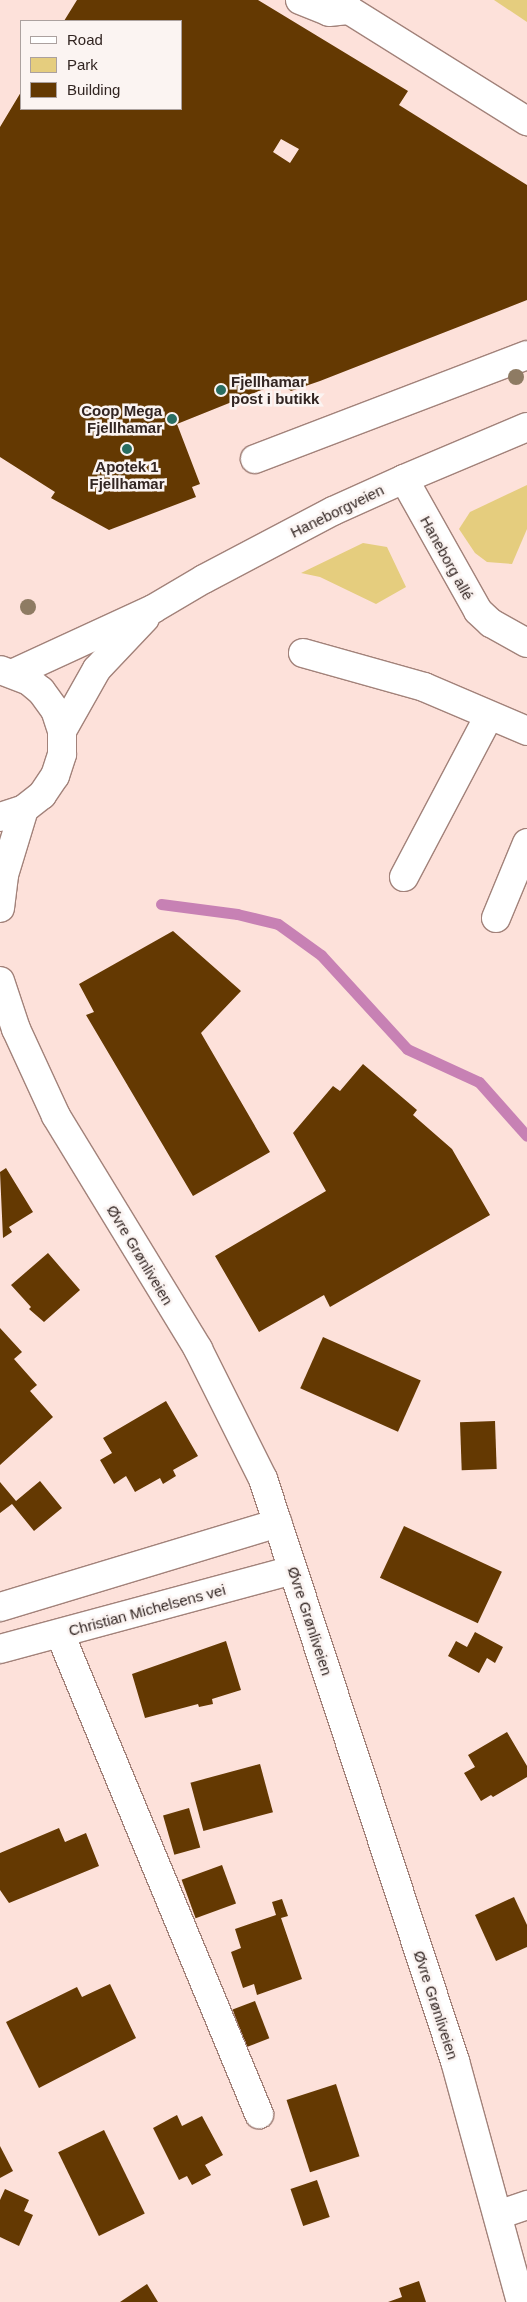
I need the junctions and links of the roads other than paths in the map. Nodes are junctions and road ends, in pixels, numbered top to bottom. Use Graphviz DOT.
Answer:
graph roads {
  1 [pos="300,0"];
  2 [pos="342,3"];
  3 [pos="527,121"];
  4 [pos="527,355"];
  5 [pos="527,427"];
  6 [pos="255,459"];
  7 [pos="404,479"];
  8 [pos="153,609"];
  9 [pos="527,643"];
  10 [pos="303,654"];
  11 [pos="7,672"];
  12 [pos="489,716"];
  13 [pos="62,731"];
  14 [pos="527,731"];
  15 [pos="12,813"];
  16 [pos="527,843"];
  17 [pos="404,877"];
  18 [pos="0,908"];
  19 [pos="496,918"];
  20 [pos="0,981"];
  21 [pos="278,1523"];
  22 [pos="293,1570"];
  23 [pos="0,1607"];
  24 [pos="60,1634"];
  25 [pos="0,1649"];
  26 [pos="259,2114"];
  27 [pos="527,2205"];
  28 [pos="498,2215"];
  29 [pos="521,2302"];
  1 -- 2 [label="street"];
  2 -- 3 [label="street"];
  4 -- 6 [label="street"];
  5 -- 7 [label="street, Haneborgveien"];
  7 -- 8 [label="street, Haneborgveien"];
  7 -- 9 [label="street, Haneborg allé"];
  8 -- 11 [label="street, Haneborgveien"];
  8 -- 13 [label="street, Haneborgveien"];
  10 -- 12 [label="street"];
  11 -- 13 [label="street"];
  12 -- 14 [label="street"];
  12 -- 17 [label="street"];
  13 -- 15 [label="street"];
  15 -- 18 [label="street"];
  16 -- 19 [label="street"];
  20 -- 21 [label="street, Øvre Grønliveien"];
  21 -- 22 [label="street, Øvre Grønliveien"];
  21 -- 23 [label="street"];
  22 -- 24 [label="street, Christian Michelsens vei"];
  22 -- 28 [label="street, Øvre Grønliveien"];
  24 -- 25 [label="street, Christian Michelsens vei"];
  24 -- 26 [label="street"];
  27 -- 28 [label="street"];
  28 -- 29 [label="street, Øvre Grønliveien"];
}
